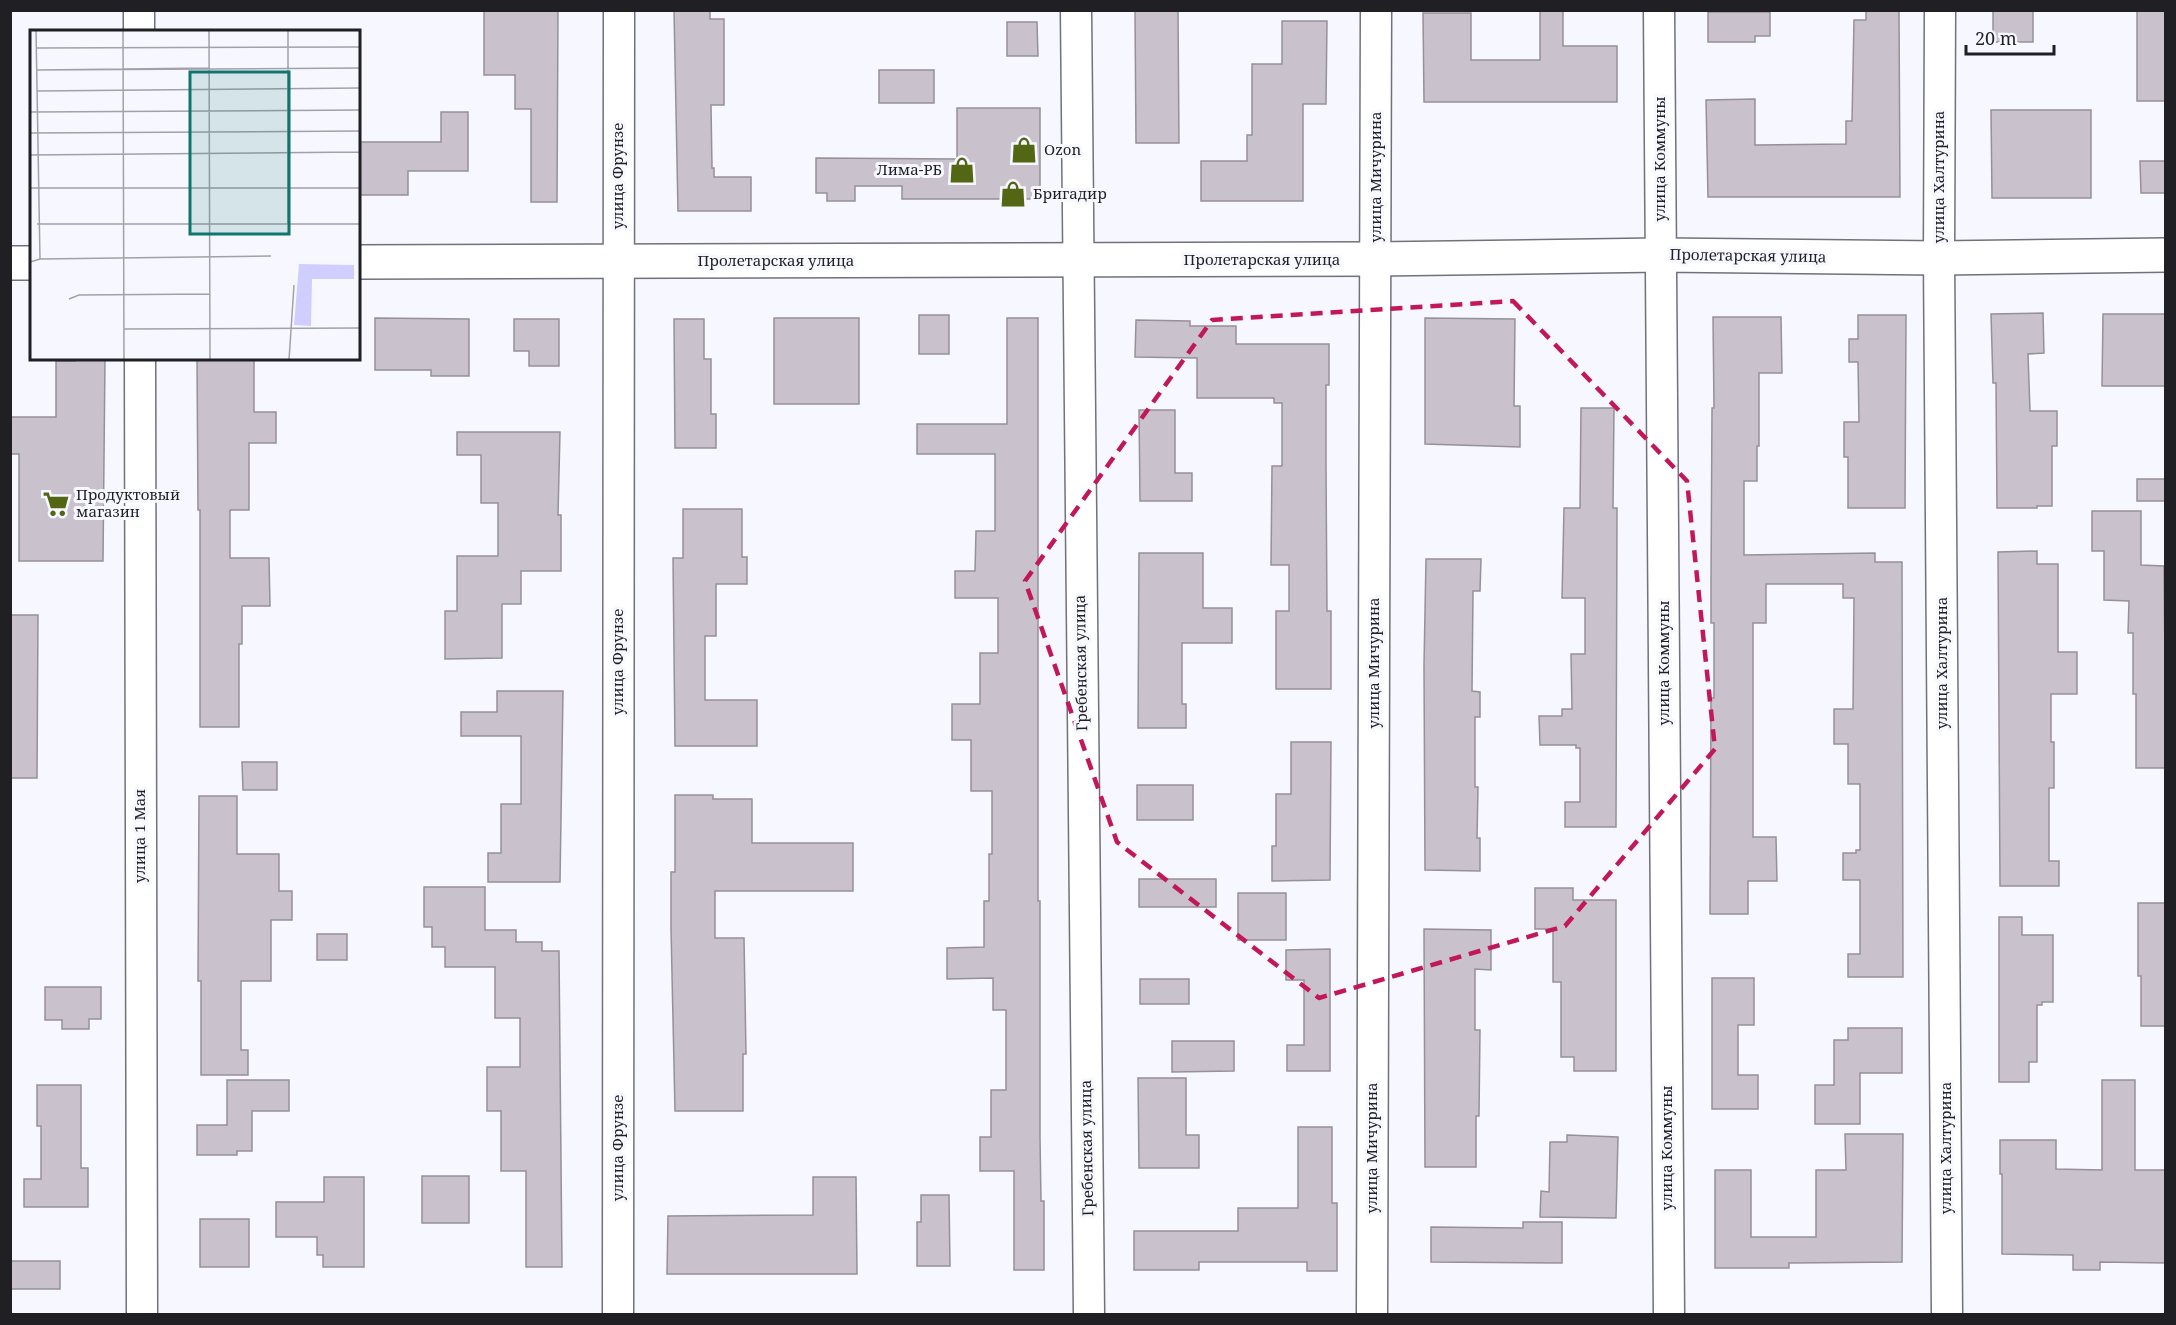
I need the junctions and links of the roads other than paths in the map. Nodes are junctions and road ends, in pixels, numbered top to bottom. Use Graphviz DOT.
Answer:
graph roads {
  1 [pos="138,10"];
  2 [pos="619,10"];
  3 [pos="1076,10"];
  4 [pos="1376,10"];
  5 [pos="1659,10"];
  6 [pos="1940,10"];
  7 [pos="139,30"];
  8 [pos="1660,255"];
  9 [pos="2166,255"];
  10 [pos="1939,258"];
  11 [pos="1376,259"];
  12 [pos="1077,260"];
  13 [pos="618,261"];
  14 [pos="360,262"];
  15 [pos="10,263"];
  16 [pos="30,263"];
  17 [pos="140,360"];
  18 [pos="142,1314"];
  19 [pos="618,1314"];
  20 [pos="1089,1314"];
  21 [pos="1372,1314"];
  22 [pos="1669,1314"];
  23 [pos="1947,1314"];
  1 -- 7 [label="street"];
  2 -- 13 [label="street, улица Фрунзе"];
  3 -- 12 [label="street, Гребенская улица"];
  4 -- 11 [label="street, улица Мичурина"];
  5 -- 8 [label="street, улица Коммуны"];
  6 -- 10 [label="street, улица Халтурина"];
  8 -- 10 [label="main road, Пролетарская улица"];
  8 -- 11 [label="main road, Пролетарская улица"];
  8 -- 22 [label="street, улица Коммуны"];
  9 -- 10 [label="main road, Пролетарская улица"];
  10 -- 23 [label="street, улица Халтурина"];
  11 -- 12 [label="main road, Пролетарская улица"];
  11 -- 21 [label="street, улица Мичурина"];
  12 -- 13 [label="main road, Пролетарская улица"];
  12 -- 20 [label="street, Гребенская улица"];
  13 -- 14 [label="main road, Пролетарская улица"];
  13 -- 19 [label="street, улица Фрунзе"];
  15 -- 16 [label="main road"];
  17 -- 18 [label="street, улица 1 Мая"];
}
